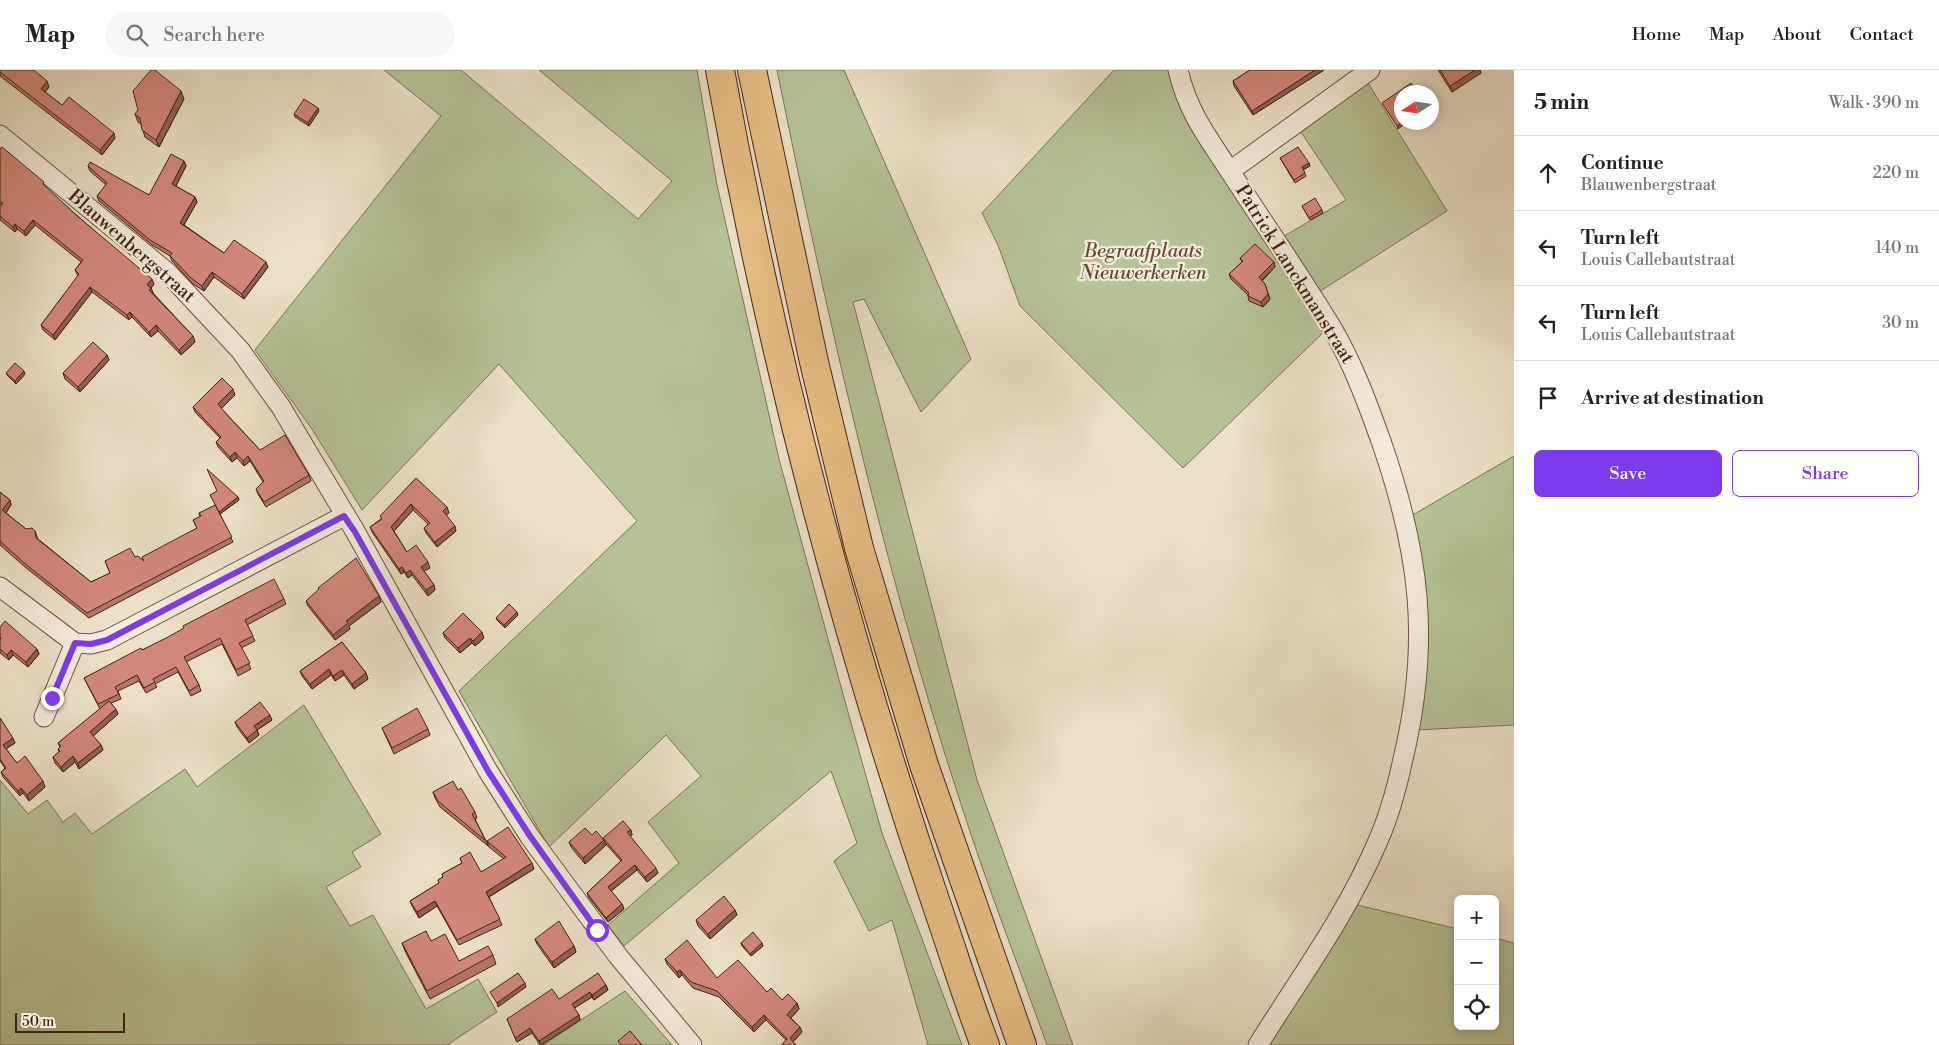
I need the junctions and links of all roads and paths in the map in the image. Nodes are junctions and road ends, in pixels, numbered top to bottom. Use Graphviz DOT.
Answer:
graph roads {
  1 [pos="720,70"];
  2 [pos="752,70"];
  3 [pos="1178,70"];
  4 [pos="1370,70"];
  5 [pos="0,135"];
  6 [pos="1230,170"];
  7 [pos="344,516"];
  8 [pos="0,587"];
  9 [pos="75,643"];
  10 [pos="44,717"];
  11 [pos="692,1045"];
  12 [pos="985,1045"];
  13 [pos="1022,1045"];
  14 [pos="1258,1045"];
  1 -- 12 [label="highway"];
  2 -- 13 [label="highway"];
  3 -- 6 [label="street, Patrick Lanckmanstraat"];
  4 -- 6 [label="street"];
  5 -- 7 [label="street, Blauwenbergstraat"];
  6 -- 14 [label="street, Patrick Lanckmanstraat"];
  7 -- 9 [label="street"];
  7 -- 11 [label="street, Blauwenbergstraat"];
  8 -- 9 [label="street"];
  9 -- 10 [label="street"];
}
